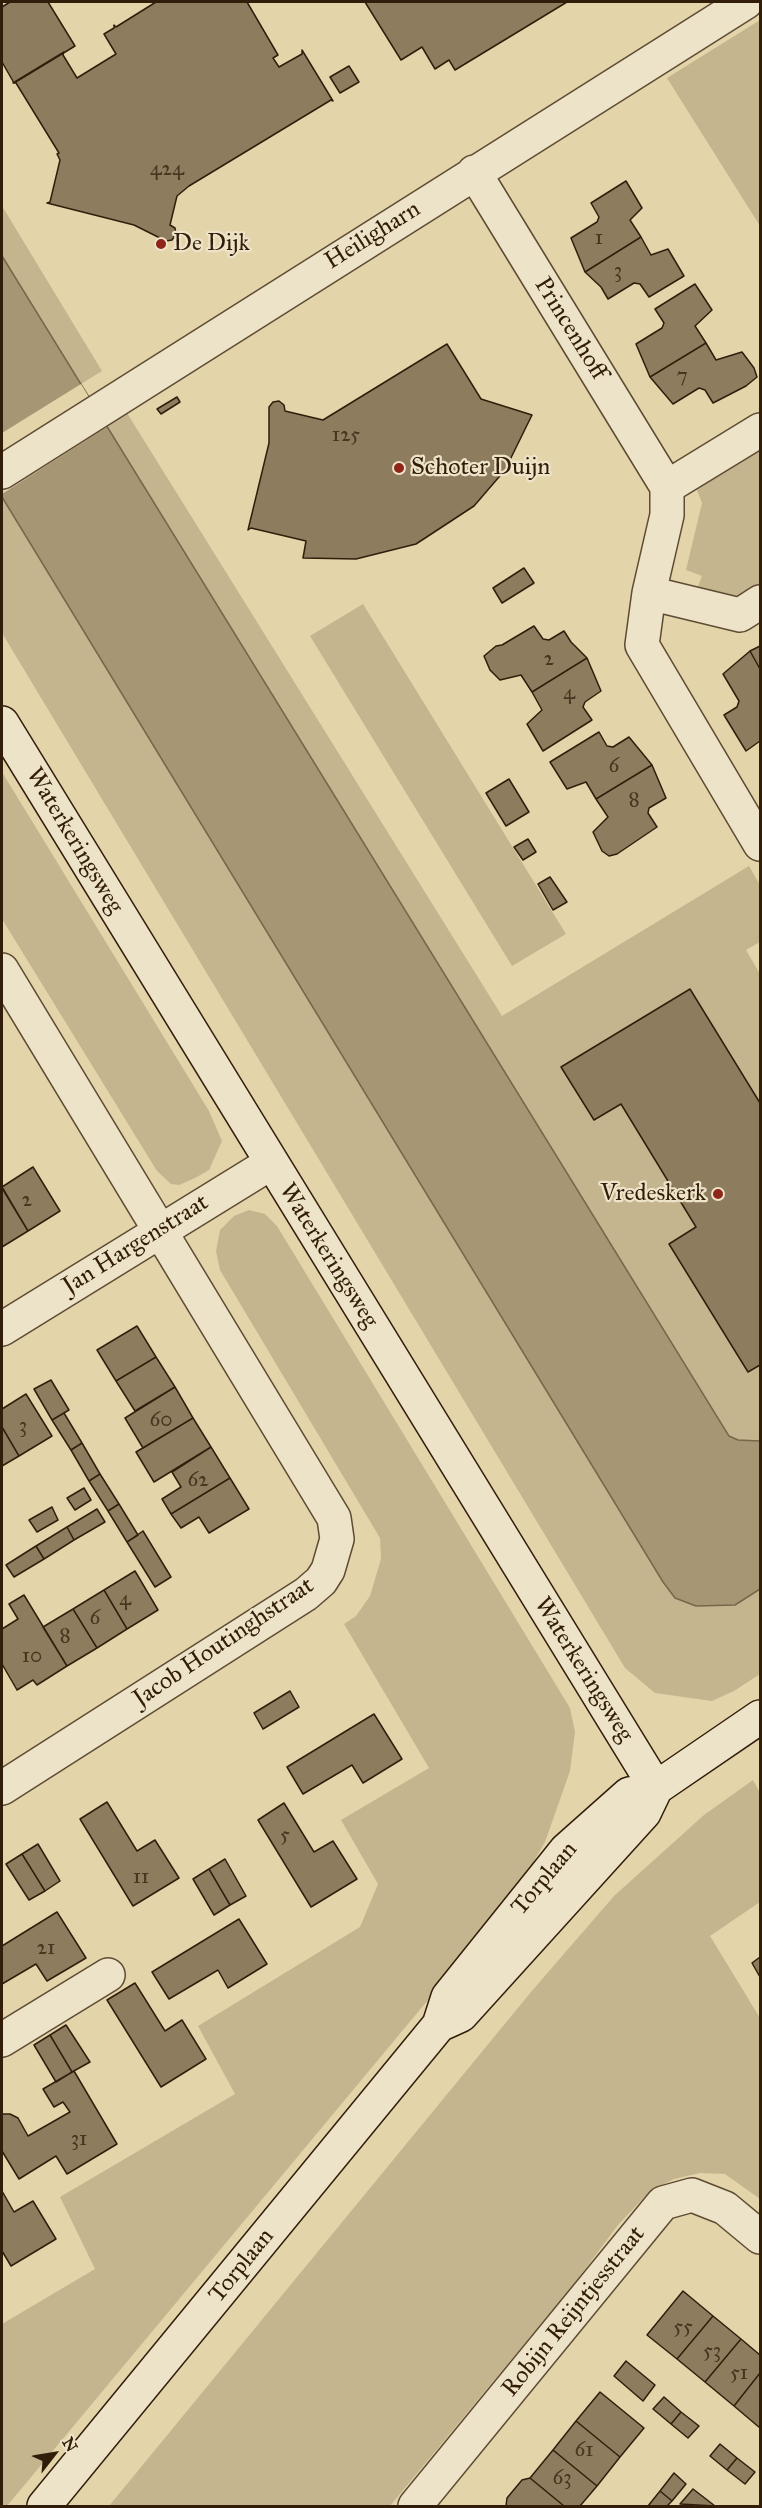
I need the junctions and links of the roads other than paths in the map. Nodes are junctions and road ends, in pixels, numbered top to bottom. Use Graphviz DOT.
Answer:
graph roads {
  1 [pos="746,2"];
  2 [pos="474,172"];
  3 [pos="760,430"];
  4 [pos="2,472"];
  5 [pos="667,487"];
  6 [pos="649,593"];
  7 [pos="760,602"];
  8 [pos="2,723"];
  9 [pos="760,844"];
  10 [pos="2,970"];
  11 [pos="271,1163"];
  12 [pos="160,1230"];
  13 [pos="2,1329"];
  14 [pos="760,1717"];
  15 [pos="2,1788"];
  16 [pos="656,1788"];
  17 [pos="108,1975"];
  18 [pos="2,2040"];
  19 [pos="760,2237"];
  20 [pos="44,2506"];
  21 [pos="415,2506"];
  1 -- 2 [label="street, Heiligharn"];
  2 -- 4 [label="street, Heiligharn"];
  2 -- 5 [label="street, Princenhoff"];
  3 -- 5 [label="street"];
  5 -- 6 [label="street"];
  6 -- 7 [label="street"];
  6 -- 9 [label="street"];
  8 -- 11 [label="street, Waterkeringsweg"];
  10 -- 12 [label="street"];
  11 -- 12 [label="street, Jan Hargenstraat"];
  11 -- 16 [label="street, Waterkeringsweg"];
  12 -- 13 [label="street, Jan Hargenstraat"];
  12 -- 15 [label="street, Jacob Houtinghstraat"];
  14 -- 16 [label="street, Torplaan"];
  16 -- 20 [label="street, Torplaan"];
  17 -- 18 [label="street"];
  19 -- 21 [label="street, Robijn Reijntjesstraat"];
}
